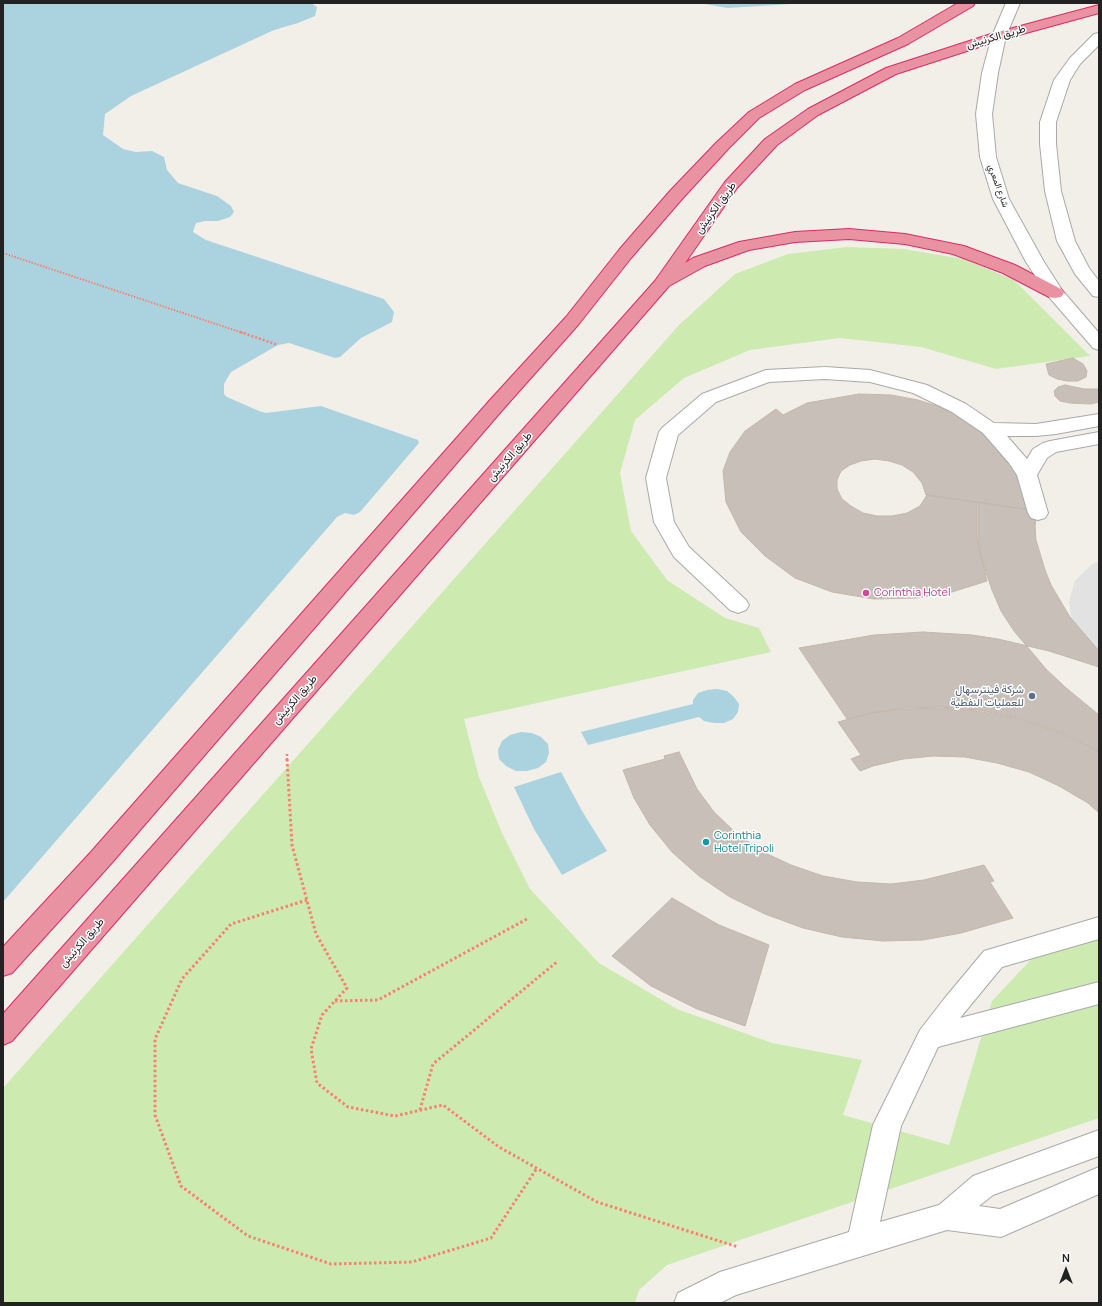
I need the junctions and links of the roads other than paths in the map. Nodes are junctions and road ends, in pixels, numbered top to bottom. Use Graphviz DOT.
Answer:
graph roads {
  1 [pos="968,3"];
  2 [pos="1013,3"];
  3 [pos="1099,9"];
  4 [pos="999,36"];
  5 [pos="1099,37"];
  6 [pos="661,285"];
  7 [pos="1099,292"];
  8 [pos="1055,293"];
  9 [pos="1099,344"];
  10 [pos="1099,420"];
  11 [pos="990,429"];
  12 [pos="1099,438"];
  13 [pos="1027,475"];
  14 [pos="1038,513"];
  15 [pos="738,605"];
  16 [pos="1099,928"];
  17 [pos="3,965"];
  18 [pos="1099,992"];
  19 [pos="3,1033"];
  20 [pos="929,1038"];
  21 [pos="1099,1142"];
  22 [pos="1099,1180"];
  23 [pos="947,1216"];
  24 [pos="861,1242"];
  25 [pos="689,1303"];
  1 -- 17 [label="highway"];
  2 -- 4 [label="street, شارع المعري"];
  3 -- 4 [label="highway, طريق الكرنيش"];
  4 -- 6 [label="highway, طريق الكرنيش"];
  4 -- 8 [label="street, شارع المعري"];
  5 -- 7 [label="street"];
  6 -- 8 [label="highway"];
  6 -- 19 [label="highway, طريق الكرنيش"];
  8 -- 9 [label="street, شارع المعري"];
  10 -- 11 [label="street"];
  11 -- 13 [label="street"];
  11 -- 15 [label="street"];
  12 -- 13 [label="street"];
  13 -- 14 [label="street"];
  16 -- 20 [label="street"];
  18 -- 20 [label="street"];
  20 -- 24 [label="street"];
  21 -- 23 [label="street"];
  22 -- 23 [label="street"];
  23 -- 24 [label="street"];
  24 -- 25 [label="street"];
}
